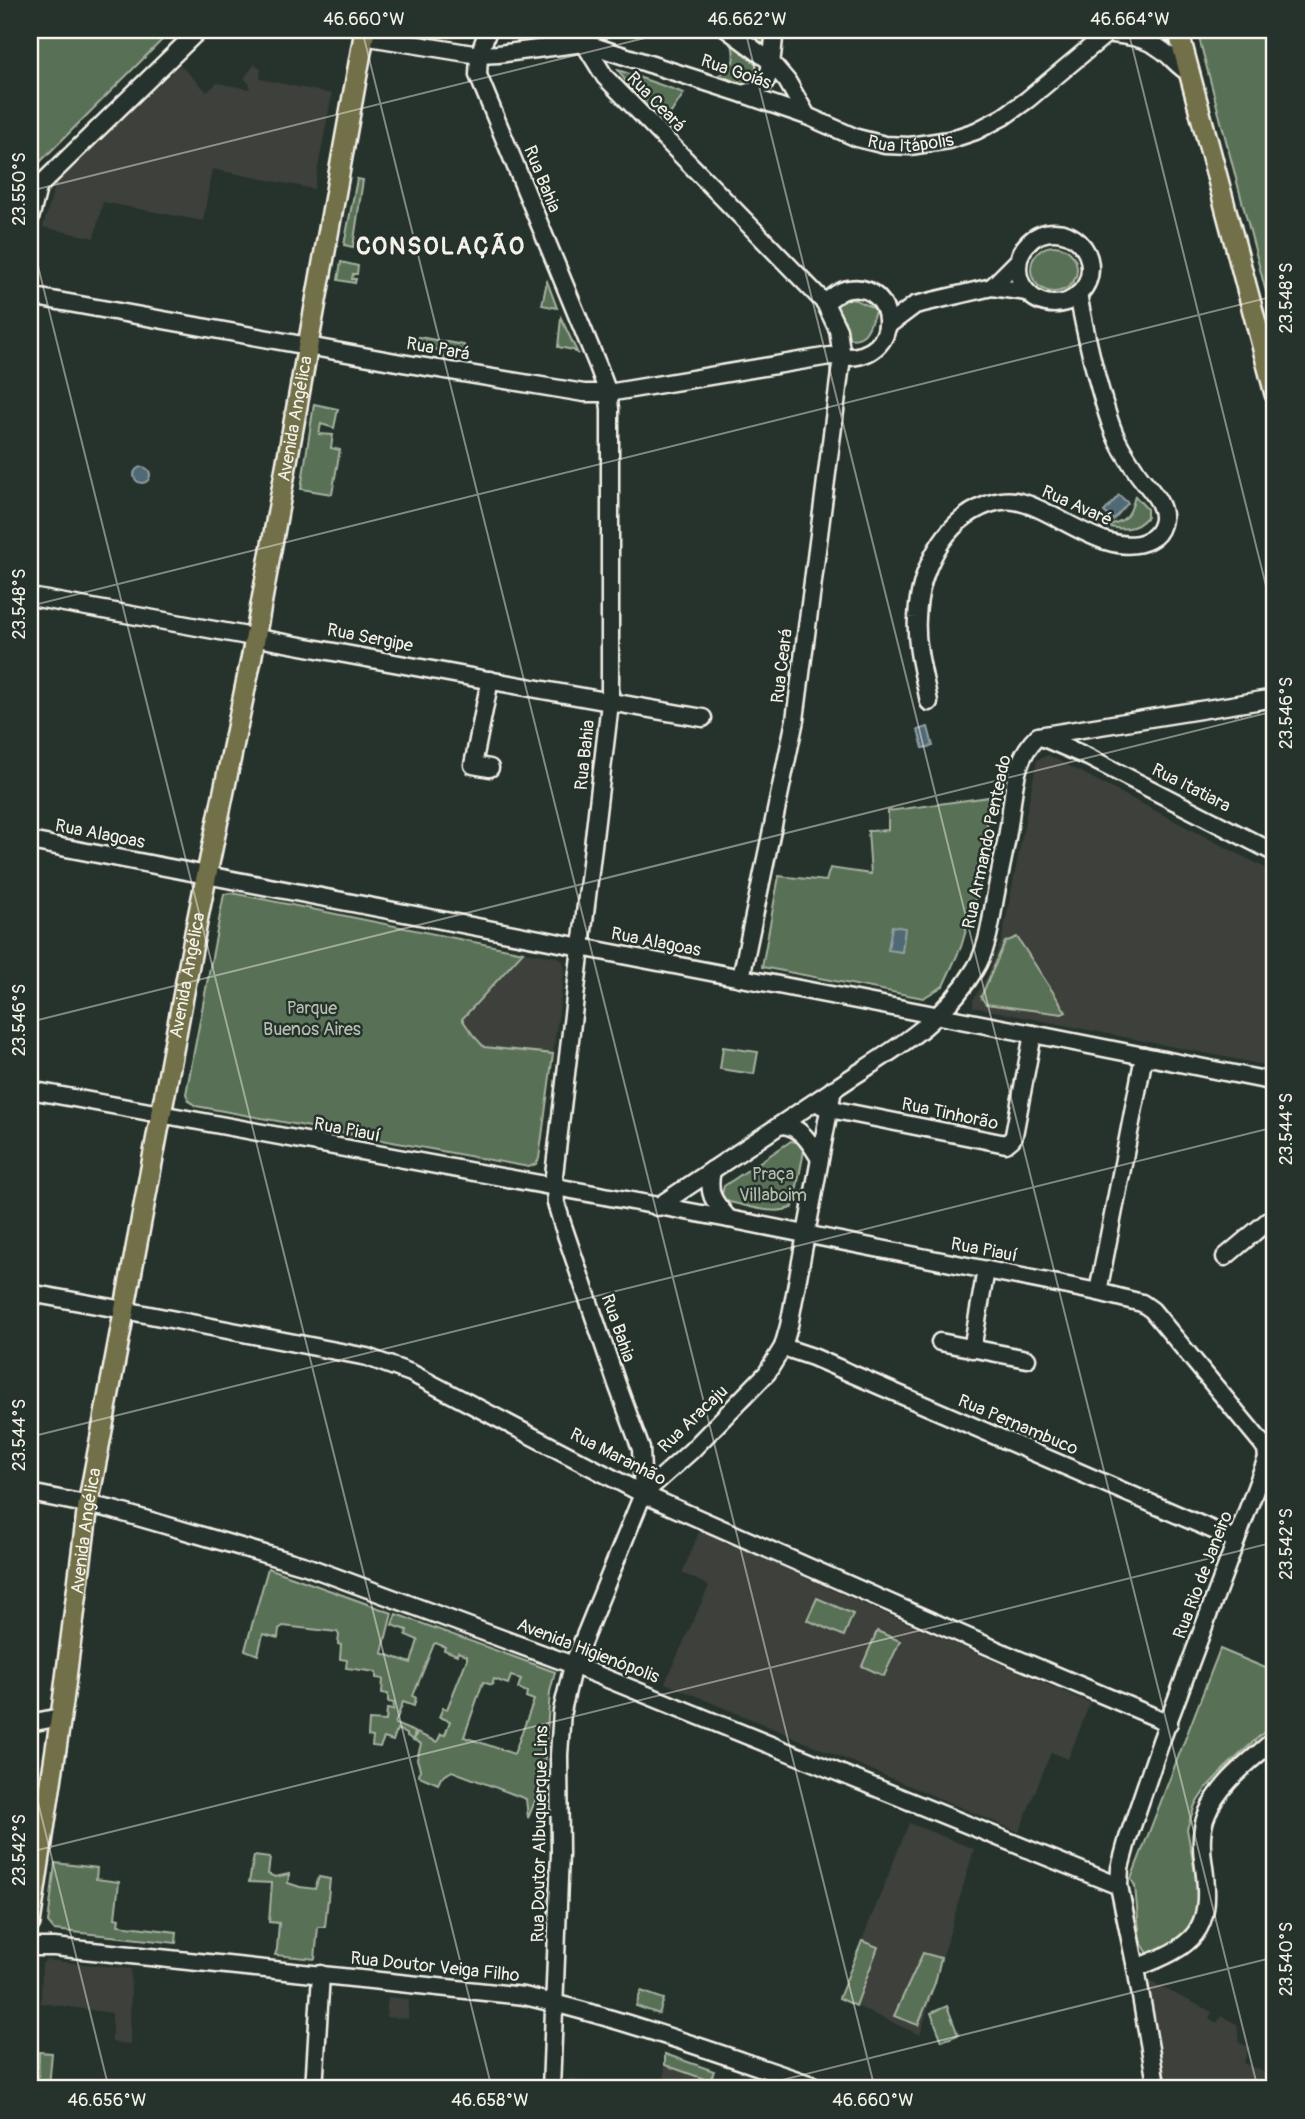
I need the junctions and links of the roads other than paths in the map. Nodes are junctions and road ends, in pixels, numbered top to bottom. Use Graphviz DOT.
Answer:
graph roads {
  1 [pos="199,30"];
  2 [pos="488,30"];
  3 [pos="728,30"];
  4 [pos="775,30"];
  5 [pos="1152,30"];
  6 [pos="1178,30"];
  7 [pos="1108,32"];
  8 [pos="364,33"];
  9 [pos="584,43"];
  10 [pos="478,55"];
  11 [pos="770,61"];
  12 [pos="1190,73"];
  13 [pos="792,90"];
  14 [pos="743,94"];
  15 [pos="781,108"];
  16 [pos="807,116"];
  17 [pos="34,192"];
  18 [pos="30,219"];
  19 [pos="1018,261"];
  20 [pos="992,287"];
  21 [pos="1027,292"];
  22 [pos="1078,294"];
  23 [pos="30,296"];
  24 [pos="876,296"];
  25 [pos="825,303"];
  26 [pos="915,305"];
  27 [pos="887,326"];
  28 [pos="308,345"];
  29 [pos="842,357"];
  30 [pos="608,393"];
  31 [pos="1275,394"];
  32 [pos="30,597"];
  33 [pos="255,636"];
  34 [pos="489,680"];
  35 [pos="1275,698"];
  36 [pos="929,702"];
  37 [pos="610,703"];
  38 [pos="703,718"];
  39 [pos="1106,725"];
  40 [pos="1038,736"];
  41 [pos="1088,757"];
  42 [pos="489,768"];
  43 [pos="30,841"];
  44 [pos="1275,853"];
  45 [pos="207,874"];
  46 [pos="582,947"];
  47 [pos="741,978"];
  48 [pos="937,1016"];
  49 [pos="1033,1034"];
  50 [pos="1144,1056"];
  51 [pos="1275,1082"];
  52 [pos="30,1090"];
  53 [pos="822,1106"];
  54 [pos="161,1115"];
  55 [pos="782,1125"];
  56 [pos="820,1159"];
  57 [pos="712,1170"];
  58 [pos="554,1188"];
  59 [pos="657,1206"];
  60 [pos="1275,1215"];
  61 [pos="729,1219"];
  62 [pos="806,1235"];
  63 [pos="1225,1258"];
  64 [pos="986,1270"];
  65 [pos="1098,1292"];
  66 [pos="30,1293"];
  67 [pos="124,1310"];
  68 [pos="1152,1310"];
  69 [pos="940,1342"];
  70 [pos="783,1347"];
  71 [pos="972,1349"];
  72 [pos="1027,1359"];
  73 [pos="30,1493"];
  74 [pos="643,1494"];
  75 [pos="88,1505"];
  76 [pos="1236,1540"];
  77 [pos="573,1665"];
  78 [pos="60,1717"];
  79 [pos="30,1723"];
  80 [pos="1169,1723"];
  81 [pos="1275,1739"];
  82 [pos="1119,1886"];
  83 [pos="30,1923"];
  84 [pos="30,1947"];
  85 [pos="1136,1968"];
  86 [pos="321,1974"];
  87 [pos="556,2003"];
  88 [pos="314,2089"];
  89 [pos="551,2089"];
  90 [pos="824,2089"];
  91 [pos="1157,2089"];
  1 -- 17 [label="street"];
  2 -- 10 [label="street"];
  3 -- 11 [label="street"];
  4 -- 11 [label="street"];
  5 -- 6 [label="street"];
  6 -- 12 [label="main road"];
  7 -- 12 [label="street, Rua Itápolis"];
  7 -- 16 [label="street, Rua Itápolis"];
  8 -- 10 [label="street, Rua Goiás"];
  8 -- 28 [label="main road, Avenida Angélica"];
  9 -- 10 [label="street, Rua Goiás"];
  9 -- 14 [label="street, Rua Goiás"];
  9 -- 25 [label="street, Rua Ceará"];
  10 -- 30 [label="street, Rua Bahia"];
  11 -- 13 [label="street"];
  11 -- 14 [label="street"];
  12 -- 31 [label="main road"];
  13 -- 15 [label="street"];
  13 -- 16 [label="street"];
  14 -- 15 [label="street, Rua Goiás"];
  15 -- 16 [label="street, Rua Goiás"];
  17 -- 18 [label="street"];
  19 -- 20 [label="street"];
  19 -- 21 [label="street"];
  19 -- 22 [label="street"];
  20 -- 21 [label="street"];
  20 -- 26 [label="street"];
  21 -- 22 [label="street"];
  22 -- 36 [label="street, Rua Avaré"];
  23 -- 28 [label="street, Rua Pará"];
  24 -- 25 [label="street"];
  24 -- 26 [label="street"];
  24 -- 27 [label="street"];
  25 -- 29 [label="street"];
  26 -- 27 [label="street"];
  27 -- 29 [label="street"];
  28 -- 30 [label="street, Rua Pará"];
  28 -- 33 [label="main road, Avenida Angélica"];
  29 -- 30 [label="street, Rua Pará"];
  29 -- 47 [label="street, Rua Ceará"];
  30 -- 37 [label="street, Rua Bahia"];
  32 -- 33 [label="street, Rua Sergipe"];
  33 -- 34 [label="street, Rua Sergipe"];
  33 -- 45 [label="main road, Avenida Angélica"];
  34 -- 37 [label="street, Rua Sergipe"];
  34 -- 42 [label="street"];
  35 -- 39 [label="street"];
  37 -- 38 [label="street, Rua Sergipe"];
  37 -- 46 [label="street, Rua Bahia"];
  39 -- 40 [label="street"];
  39 -- 41 [label="street"];
  40 -- 41 [label="street, Rua Itatiara"];
  40 -- 48 [label="street, Rua Armando Penteado"];
  41 -- 44 [label="street, Rua Itatiara"];
  43 -- 45 [label="street, Rua Alagoas"];
  45 -- 46 [label="street, Rua Alagoas"];
  45 -- 54 [label="main road, Avenida Angélica"];
  46 -- 47 [label="street, Rua Alagoas"];
  46 -- 58 [label="street, Rua Bahia"];
  47 -- 48 [label="street, Rua Alagoas"];
  48 -- 49 [label="street, Rua Alagoas"];
  48 -- 53 [label="street, Rua Armando Penteado"];
  49 -- 50 [label="street, Rua Alagoas"];
  49 -- 53 [label="street, Rua Tinhorão"];
  50 -- 51 [label="street, Rua Alagoas"];
  50 -- 65 [label="street"];
  52 -- 54 [label="street, Rua Piauí"];
  53 -- 55 [label="street"];
  53 -- 56 [label="street"];
  54 -- 58 [label="street, Rua Piauí"];
  54 -- 67 [label="main road, Avenida Angélica"];
  55 -- 56 [label="street"];
  55 -- 57 [label="street"];
  56 -- 62 [label="street"];
  57 -- 59 [label="street"];
  57 -- 61 [label="street"];
  58 -- 59 [label="street, Rua Piauí"];
  58 -- 74 [label="street, Rua Bahia"];
  59 -- 61 [label="street, Rua Piauí"];
  60 -- 63 [label="street"];
  61 -- 62 [label="street"];
  62 -- 64 [label="street, Rua Piauí"];
  62 -- 70 [label="street, Rua Aracaju"];
  64 -- 65 [label="street, Rua Piauí"];
  64 -- 71 [label="street"];
  65 -- 68 [label="street, Rua Piauí"];
  66 -- 67 [label="street, Rua Maranhão"];
  67 -- 74 [label="street, Rua Maranhão"];
  67 -- 75 [label="main road, Avenida Angélica"];
  68 -- 76 [label="street, Rua Rio de Janeiro"];
  69 -- 71 [label="street"];
  70 -- 74 [label="street, Rua Aracaju"];
  70 -- 76 [label="street, Rua Pernambuco"];
  71 -- 72 [label="street"];
  73 -- 75 [label="street, Avenida Higienópolis"];
  74 -- 77 [label="street, Rua Aracaju"];
  74 -- 80 [label="street, Rua Maranhão"];
  75 -- 77 [label="street, Avenida Higienópolis"];
  75 -- 78 [label="main road, Avenida Angélica"];
  76 -- 80 [label="street, Rua Rio de Janeiro"];
  77 -- 82 [label="street, Avenida Higienópolis"];
  77 -- 87 [label="street, Rua Doutor Albuquerque Lins"];
  78 -- 79 [label="street"];
  78 -- 83 [label="main road, Avenida Angélica"];
  80 -- 82 [label="street, Rua Rio de Janeiro"];
  81 -- 85 [label="street"];
  82 -- 85 [label="street, Rua Rio de Janeiro"];
  84 -- 86 [label="street, Rua Doutor Veiga Filho"];
  85 -- 91 [label="street, Rua Rio de Janeiro"];
  86 -- 87 [label="street, Rua Doutor Veiga Filho"];
  86 -- 88 [label="street"];
  87 -- 89 [label="street, Rua Doutor Albuquerque Lins"];
  87 -- 90 [label="street, Rua Doutor Veiga Filho"];
}
